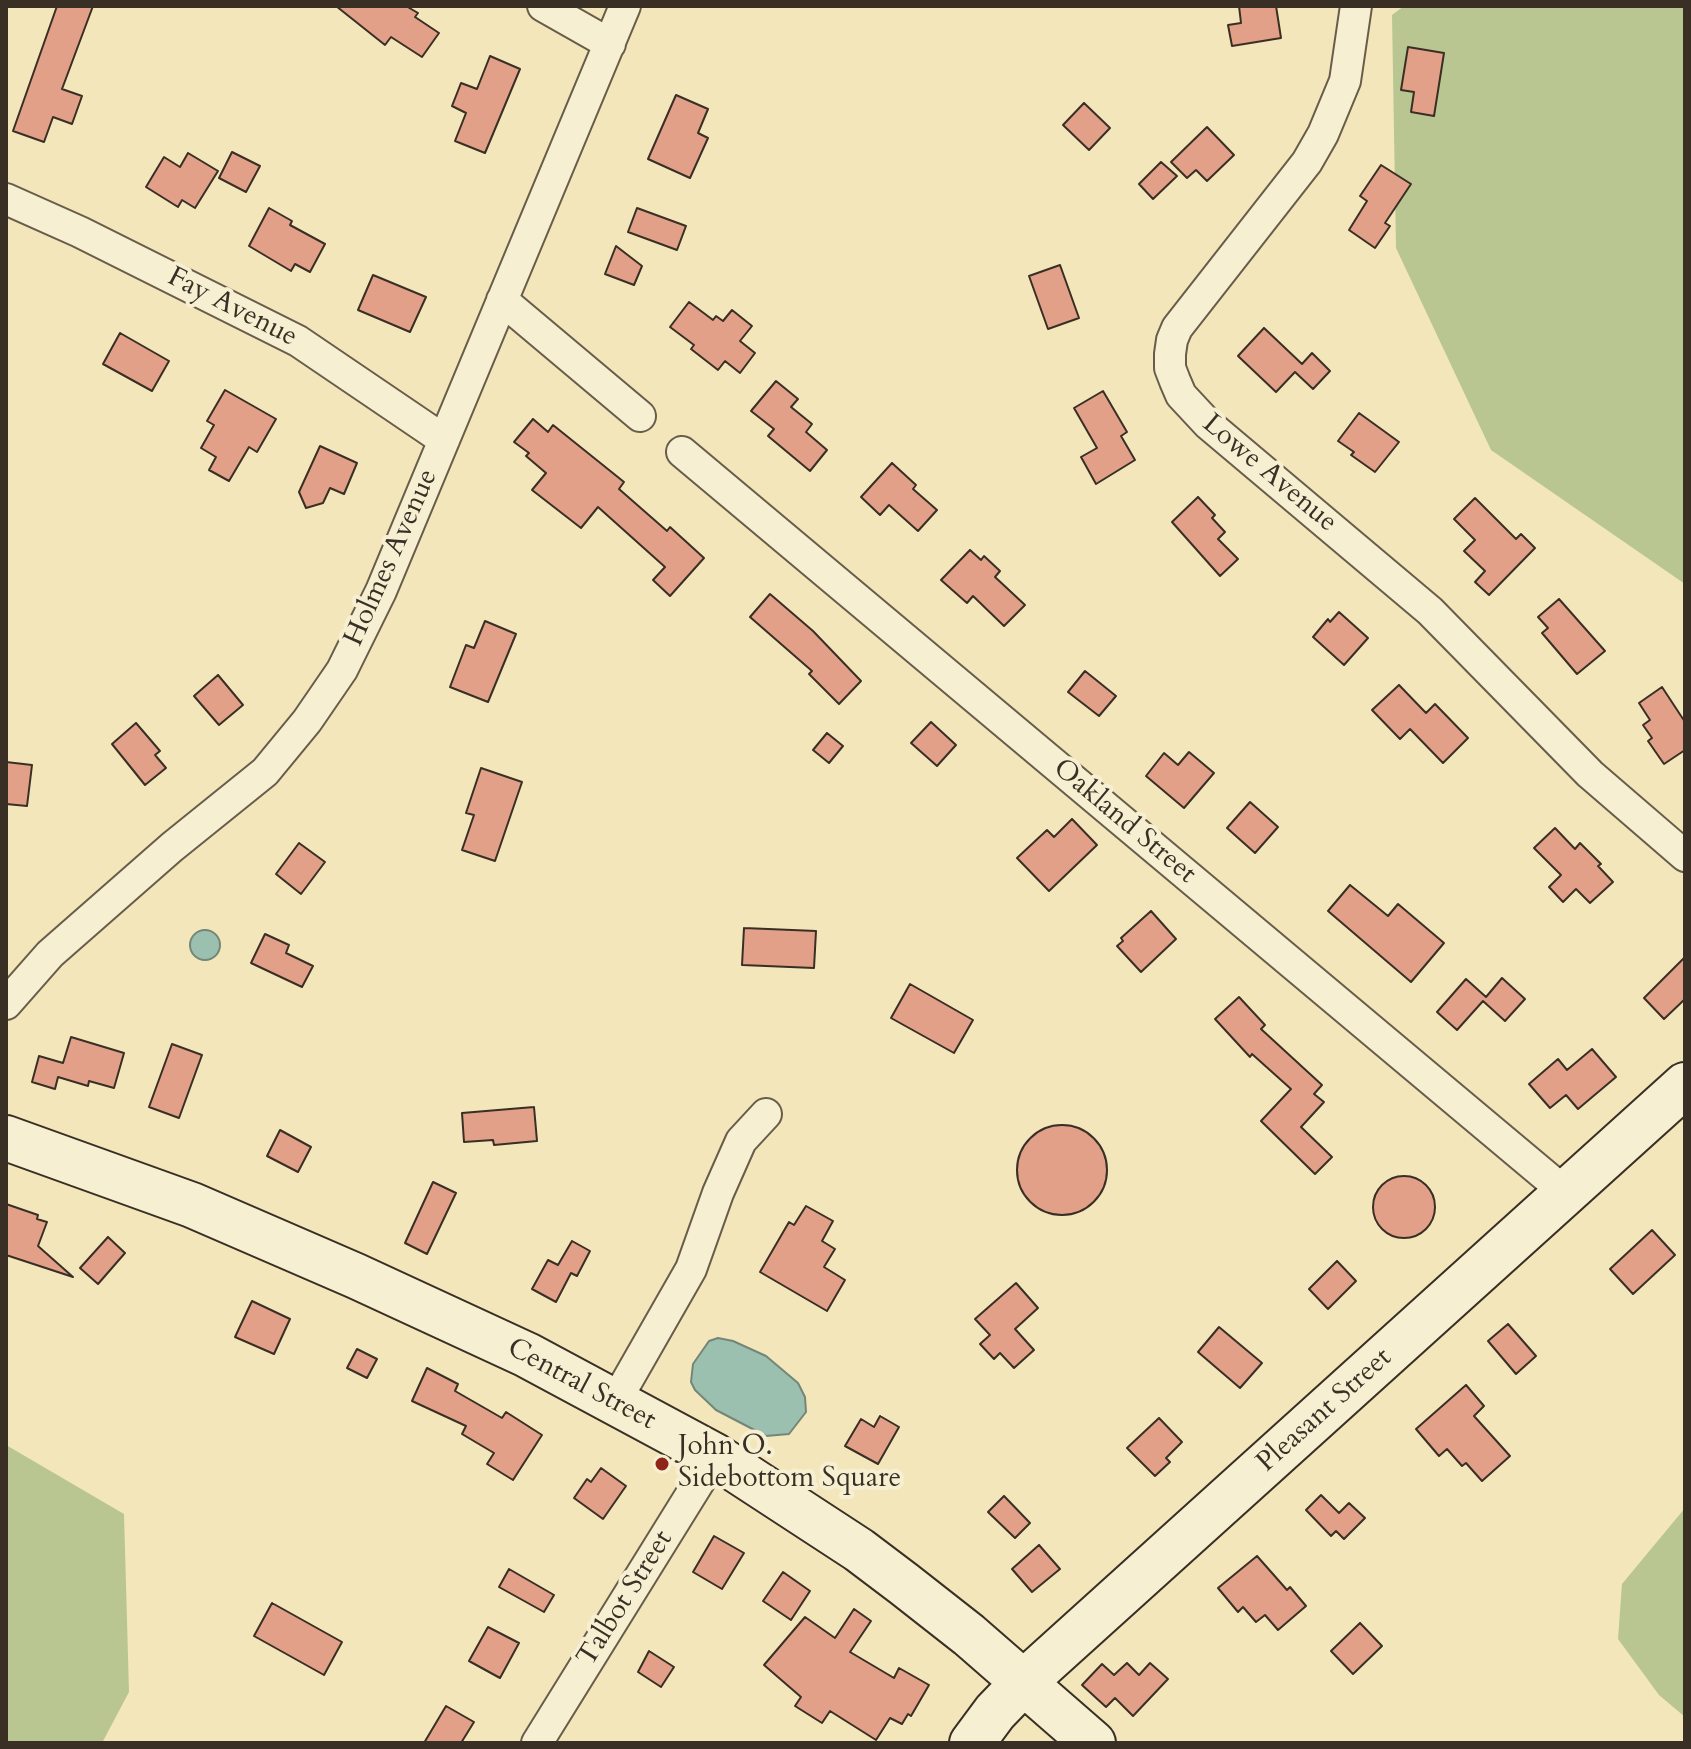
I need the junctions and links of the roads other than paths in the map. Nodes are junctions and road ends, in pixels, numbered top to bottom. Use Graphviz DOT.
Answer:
graph roads {
  1 [pos="543,6"];
  2 [pos="625,6"];
  3 [pos="1356,6"];
  4 [pos="610,44"];
  5 [pos="6,199"];
  6 [pos="502,300"];
  7 [pos="640,416"];
  8 [pos="444,440"];
  9 [pos="682,452"];
  10 [pos="1685,856"];
  11 [pos="6,1004"];
  12 [pos="1685,1085"];
  13 [pos="766,1114"];
  14 [pos="6,1138"];
  15 [pos="1566,1193"];
  16 [pos="615,1402"];
  17 [pos="715,1456"];
  18 [pos="1023,1683"];
  19 [pos="537,1743"];
  20 [pos="972,1743"];
  21 [pos="1093,1743"];
  1 -- 4 [label="street"];
  2 -- 4 [label="street, Holmes Avenue"];
  3 -- 10 [label="street, Lowe Avenue"];
  4 -- 6 [label="street, Holmes Avenue"];
  5 -- 8 [label="street, Fay Avenue"];
  6 -- 7 [label="street"];
  6 -- 8 [label="street, Holmes Avenue"];
  8 -- 11 [label="street, Holmes Avenue"];
  9 -- 15 [label="street, Oakland Street"];
  12 -- 15 [label="main road, Pleasant Street"];
  13 -- 16 [label="street"];
  14 -- 16 [label="main road, Central Street"];
  15 -- 18 [label="main road, Pleasant Street"];
  16 -- 17 [label="main road, Central Street"];
  17 -- 18 [label="main road, Central Street"];
  17 -- 19 [label="street, Talbot Street"];
  18 -- 20 [label="main road, Pleasant Street"];
  18 -- 21 [label="main road, Central Street"];
}
